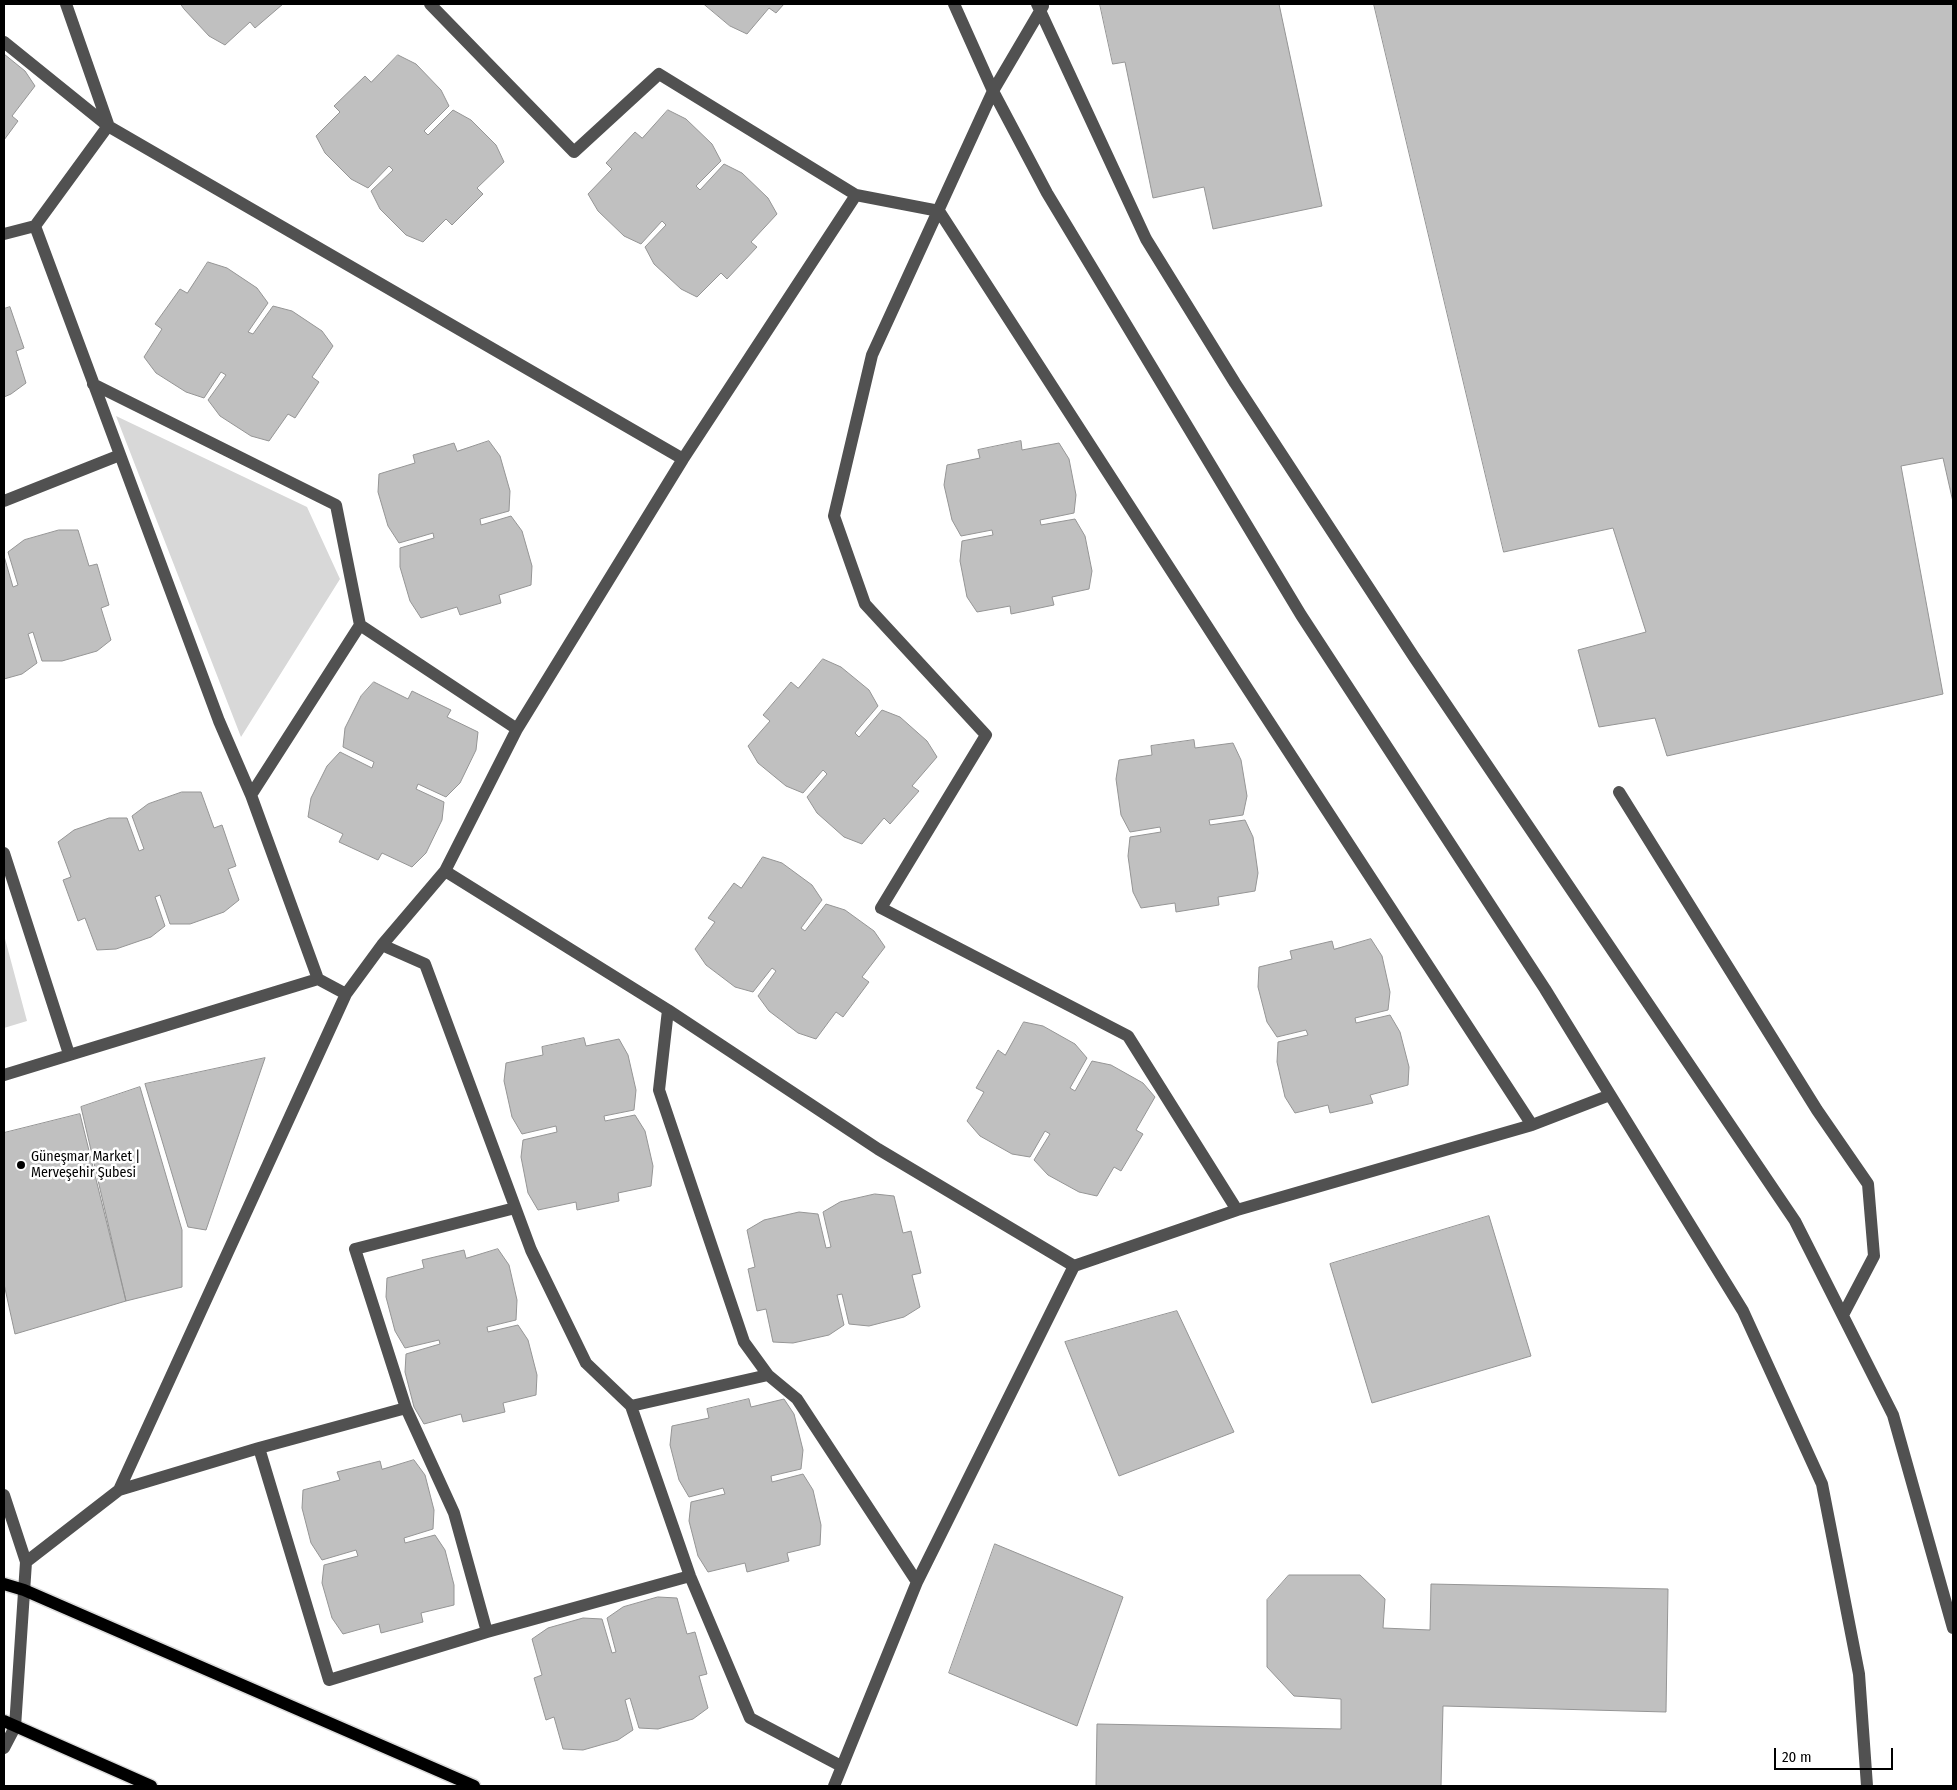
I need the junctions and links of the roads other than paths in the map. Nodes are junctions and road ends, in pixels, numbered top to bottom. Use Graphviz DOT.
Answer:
graph roads {
  1 [pos="66,4"];
  2 [pos="430,4"];
  3 [pos="954,4"];
  4 [pos="1041,6"];
  5 [pos="4,42"];
  6 [pos="993,91"];
  7 [pos="108,126"];
  8 [pos="856,195"];
  9 [pos="939,211"];
  10 [pos="35,226"];
  11 [pos="4,234"];
  12 [pos="93,384"];
  13 [pos="120,455"];
  14 [pos="683,459"];
  15 [pos="4,501"];
  16 [pos="360,625"];
  17 [pos="517,729"];
  18 [pos="1619,792"];
  19 [pos="251,795"];
  20 [pos="4,853"];
  21 [pos="445,871"];
  22 [pos="382,945"];
  23 [pos="318,979"];
  24 [pos="346,994"];
  25 [pos="668,1010"];
  26 [pos="69,1054"];
  27 [pos="4,1075"];
  28 [pos="1610,1095"];
  29 [pos="1532,1125"];
  30 [pos="515,1208"];
  31 [pos="1237,1210"];
  32 [pos="1074,1266"];
  33 [pos="1842,1315"];
  34 [pos="768,1375"];
  35 [pos="631,1406"];
  36 [pos="406,1408"];
  37 [pos="259,1448"];
  38 [pos="119,1490"];
  39 [pos="4,1495"];
  40 [pos="26,1562"];
  41 [pos="690,1576"];
  42 [pos="917,1582"];
  43 [pos="4,1584"];
  44 [pos="24,1590"];
  45 [pos="1953,1628"];
  46 [pos="487,1632"];
  47 [pos="9,1724"];
  48 [pos="4,1748"];
  49 [pos="841,1766"];
  50 [pos="151,1786"];
  51 [pos="474,1786"];
  52 [pos="834,1786"];
  53 [pos="1867,1786"];
  1 -- 7 [label="street"];
  2 -- 8 [label="street"];
  3 -- 6 [label="street"];
  4 -- 6 [label="street"];
  4 -- 33 [label="street"];
  5 -- 7 [label="street"];
  6 -- 9 [label="street"];
  6 -- 28 [label="street"];
  7 -- 10 [label="street"];
  7 -- 14 [label="street"];
  8 -- 9 [label="street"];
  8 -- 14 [label="street"];
  9 -- 29 [label="street"];
  9 -- 31 [label="street"];
  10 -- 11 [label="street"];
  10 -- 12 [label="street"];
  12 -- 13 [label="street"];
  12 -- 16 [label="street"];
  13 -- 15 [label="street"];
  13 -- 19 [label="street"];
  14 -- 17 [label="street"];
  16 -- 17 [label="street"];
  16 -- 19 [label="street"];
  17 -- 21 [label="street"];
  18 -- 33 [label="street"];
  19 -- 23 [label="street"];
  20 -- 26 [label="street"];
  21 -- 22 [label="street"];
  21 -- 25 [label="street"];
  22 -- 24 [label="street"];
  22 -- 30 [label="street"];
  23 -- 24 [label="street"];
  23 -- 26 [label="street"];
  24 -- 38 [label="street"];
  25 -- 32 [label="street"];
  25 -- 34 [label="street"];
  26 -- 27 [label="street"];
  28 -- 29 [label="street"];
  28 -- 53 [label="street"];
  29 -- 31 [label="street"];
  30 -- 35 [label="street"];
  30 -- 36 [label="street"];
  31 -- 32 [label="street"];
  32 -- 42 [label="street"];
  33 -- 45 [label="street"];
  34 -- 35 [label="street"];
  34 -- 42 [label="street"];
  35 -- 41 [label="street"];
  36 -- 37 [label="street"];
  36 -- 46 [label="street"];
  37 -- 38 [label="street"];
  37 -- 46 [label="street"];
  38 -- 40 [label="street"];
  39 -- 40 [label="street"];
  40 -- 44 [label="street"];
  41 -- 46 [label="street"];
  41 -- 49 [label="street"];
  42 -- 49 [label="street"];
  43 -- 44 [label="main road"];
  44 -- 47 [label="street"];
  44 -- 51 [label="main road"];
  47 -- 48 [label="street"];
  47 -- 50 [label="main road"];
  49 -- 52 [label="street"];
}
